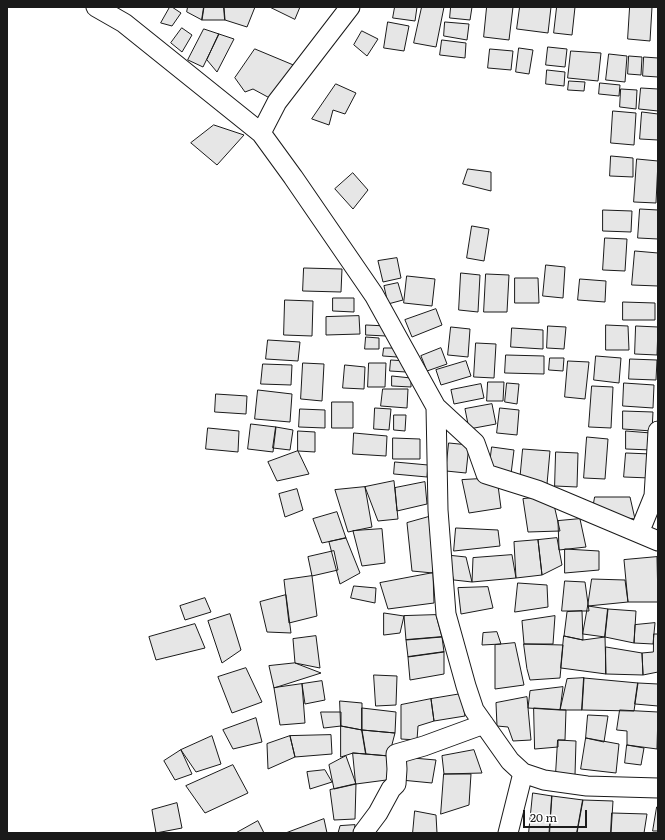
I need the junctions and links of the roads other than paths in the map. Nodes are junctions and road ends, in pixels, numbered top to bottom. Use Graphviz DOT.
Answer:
graph roads {
  1 [pos="96,7"];
  2 [pos="350,7"];
  3 [pos="261,133"];
  4 [pos="436,407"];
  5 [pos="658,430"];
  6 [pos="639,533"];
  7 [pos="658,541"];
  8 [pos="484,724"];
  9 [pos="523,774"];
  10 [pos="658,788"];
  11 [pos="363,833"];
  12 [pos="508,833"];
  1 -- 3 [label="street"];
  2 -- 3 [label="street"];
  3 -- 4 [label="street"];
  4 -- 6 [label="street"];
  4 -- 8 [label="street"];
  5 -- 6 [label="street"];
  6 -- 7 [label="street"];
  8 -- 9 [label="street"];
  8 -- 11 [label="street"];
  9 -- 10 [label="street"];
  9 -- 12 [label="street"];
}
